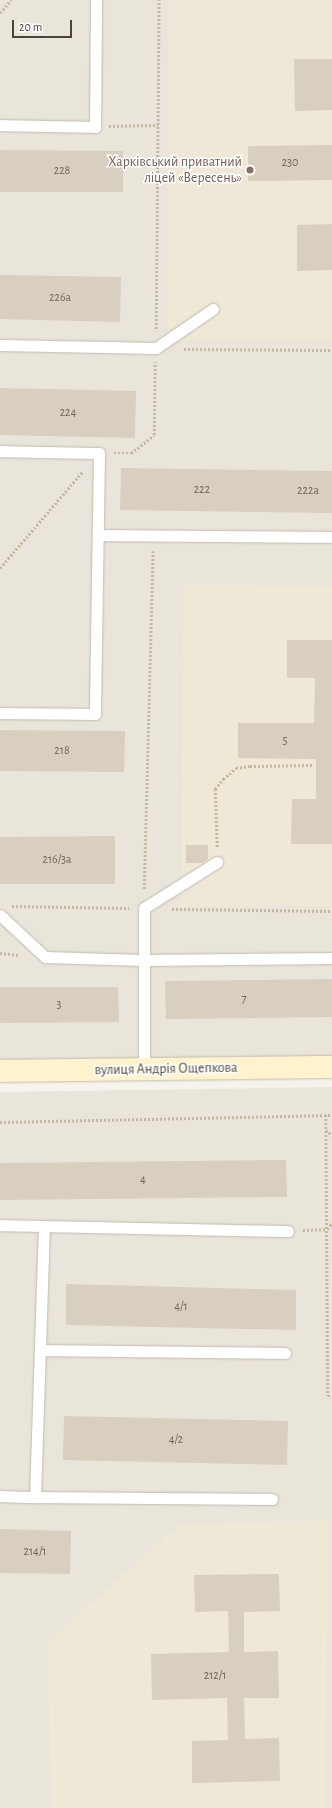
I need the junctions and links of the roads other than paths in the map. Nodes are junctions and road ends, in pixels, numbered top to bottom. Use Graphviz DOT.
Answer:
graph roads {
  1 [pos="96,0"];
  2 [pos="0,125"];
  3 [pos="213,308"];
  4 [pos="0,345"];
  5 [pos="0,451"];
  6 [pos="98,535"];
  7 [pos="332,538"];
  8 [pos="0,713"];
  9 [pos="217,862"];
  10 [pos="0,915"];
  11 [pos="332,958"];
  12 [pos="144,960"];
  13 [pos="332,1067"];
  14 [pos="144,1069"];
  15 [pos="0,1071"];
  16 [pos="0,1225"];
  17 [pos="44,1226"];
  18 [pos="288,1231"];
  19 [pos="40,1350"];
  20 [pos="285,1353"];
  21 [pos="0,1496"];
  22 [pos="35,1497"];
  23 [pos="272,1498"];
  1 -- 2 [label="lane"];
  3 -- 4 [label="lane"];
  5 -- 6 [label="lane"];
  6 -- 7 [label="lane"];
  6 -- 8 [label="lane"];
  9 -- 12 [label="lane"];
  10 -- 12 [label="lane"];
  11 -- 12 [label="lane"];
  12 -- 14 [label="lane"];
  13 -- 14 [label="street, вулиця Андрія Ощепкова"];
  14 -- 15 [label="street, вулиця Андрія Ощепкова"];
  16 -- 17 [label="lane"];
  17 -- 18 [label="lane"];
  17 -- 19 [label="lane"];
  19 -- 20 [label="lane"];
  19 -- 22 [label="lane"];
  21 -- 22 [label="lane"];
  22 -- 23 [label="lane"];
}
